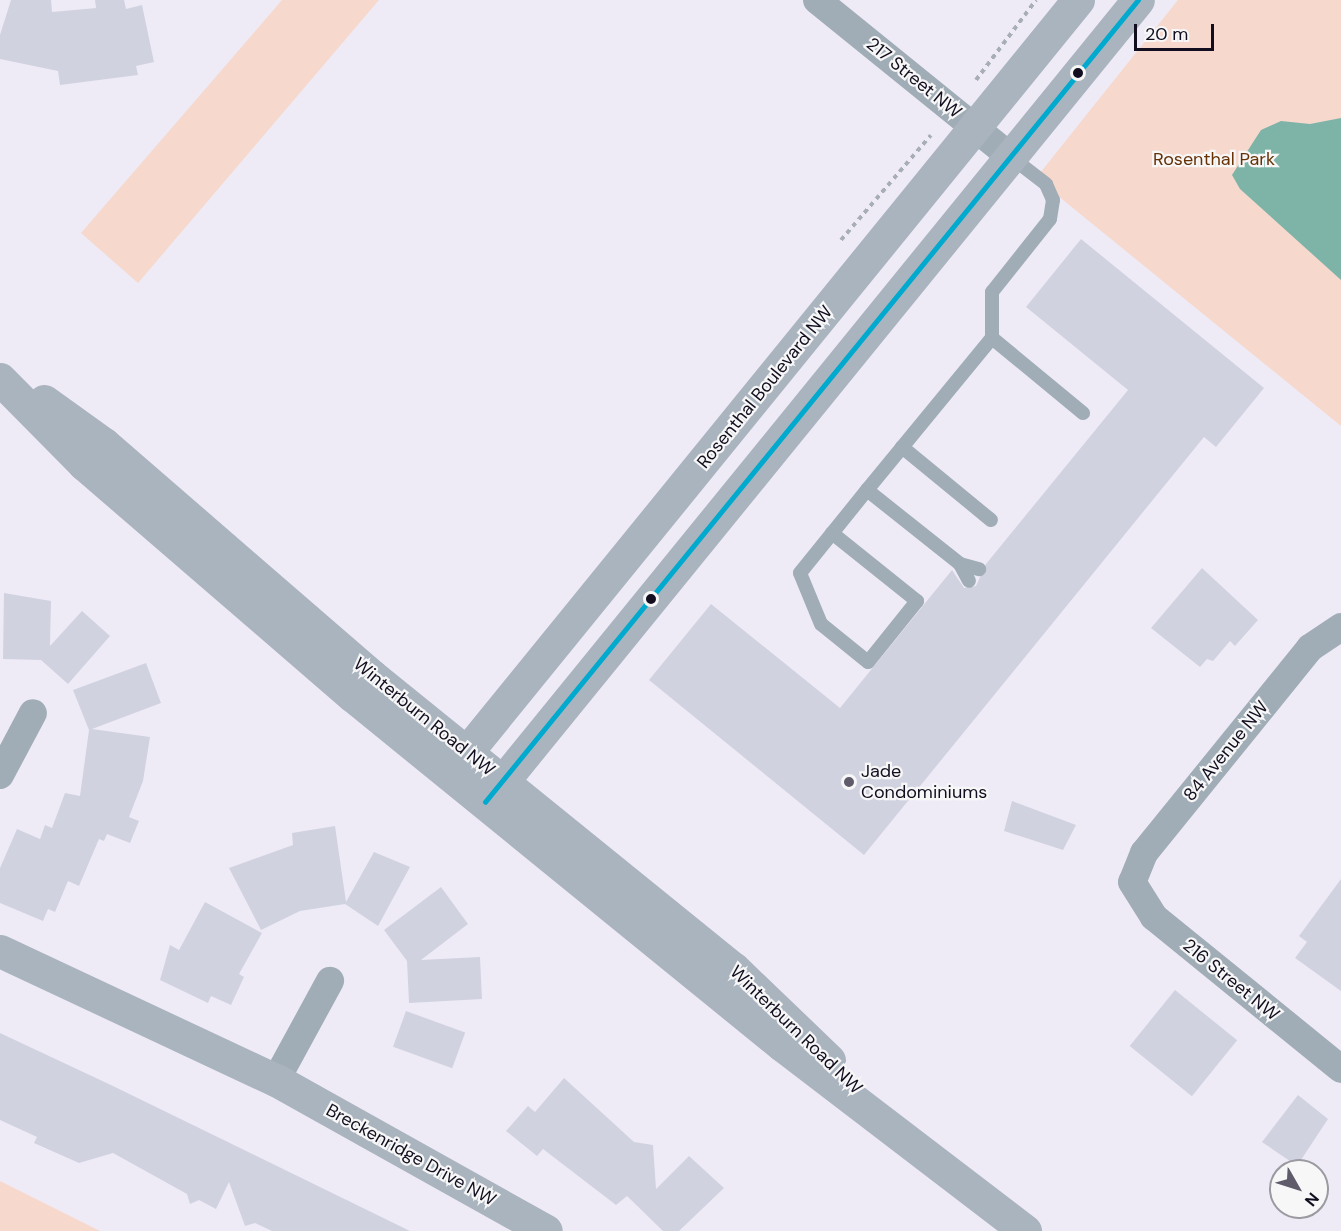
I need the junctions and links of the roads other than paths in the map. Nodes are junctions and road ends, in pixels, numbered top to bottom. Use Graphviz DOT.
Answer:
graph roads {
  1 [pos="817,0"];
  2 [pos="1078,0"];
  3 [pos="1138,0"];
  4 [pos="976,128"];
  5 [pos="1011,157"];
  6 [pos="992,338"];
  7 [pos="0,370"];
  8 [pos="0,379"];
  9 [pos="1083,413"];
  10 [pos="902,447"];
  11 [pos="867,490"];
  12 [pos="991,520"];
  13 [pos="832,533"];
  14 [pos="960,564"];
  15 [pos="979,569"];
  16 [pos="969,580"];
  17 [pos="1337,628"];
  18 [pos="33,712"];
  19 [pos="459,763"];
  20 [pos="0,775"];
  21 [pos="494,791"];
  22 [pos="1132,882"];
  23 [pos="0,951"];
  24 [pos="330,981"];
  25 [pos="1341,1069"];
  26 [pos="276,1080"];
  27 [pos="546,1231"];
  28 [pos="1025,1231"];
  1 -- 4 [label="street, 217 Street NW"];
  2 -- 4 [label="street, Rosenthal Boulevard NW"];
  3 -- 5 [label="street"];
  4 -- 5 [label="street, 217 Street NW"];
  4 -- 19 [label="street, Rosenthal Boulevard NW"];
  5 -- 6 [label="lane"];
  5 -- 21 [label="street"];
  6 -- 9 [label="lane"];
  6 -- 10 [label="lane"];
  7 -- 19 [label="street, Winterburn Road NW"];
  8 -- 19 [label="street, Winterburn Road NW"];
  10 -- 11 [label="lane"];
  10 -- 12 [label="lane"];
  11 -- 13 [label="lane"];
  11 -- 14 [label="lane"];
  13 -- 13 [label="lane"];
  14 -- 15 [label="lane"];
  14 -- 16 [label="lane"];
  17 -- 22 [label="street, 84 Avenue NW"];
  18 -- 20 [label="street"];
  19 -- 21 [label="street, Winterburn Road NW"];
  21 -- 28 [label="street, Winterburn Road NW"];
  22 -- 25 [label="street, 216 Street NW"];
  23 -- 26 [label="street, Breckenridge Drive NW"];
  24 -- 26 [label="street"];
  26 -- 27 [label="street, Breckenridge Drive NW"];
}
